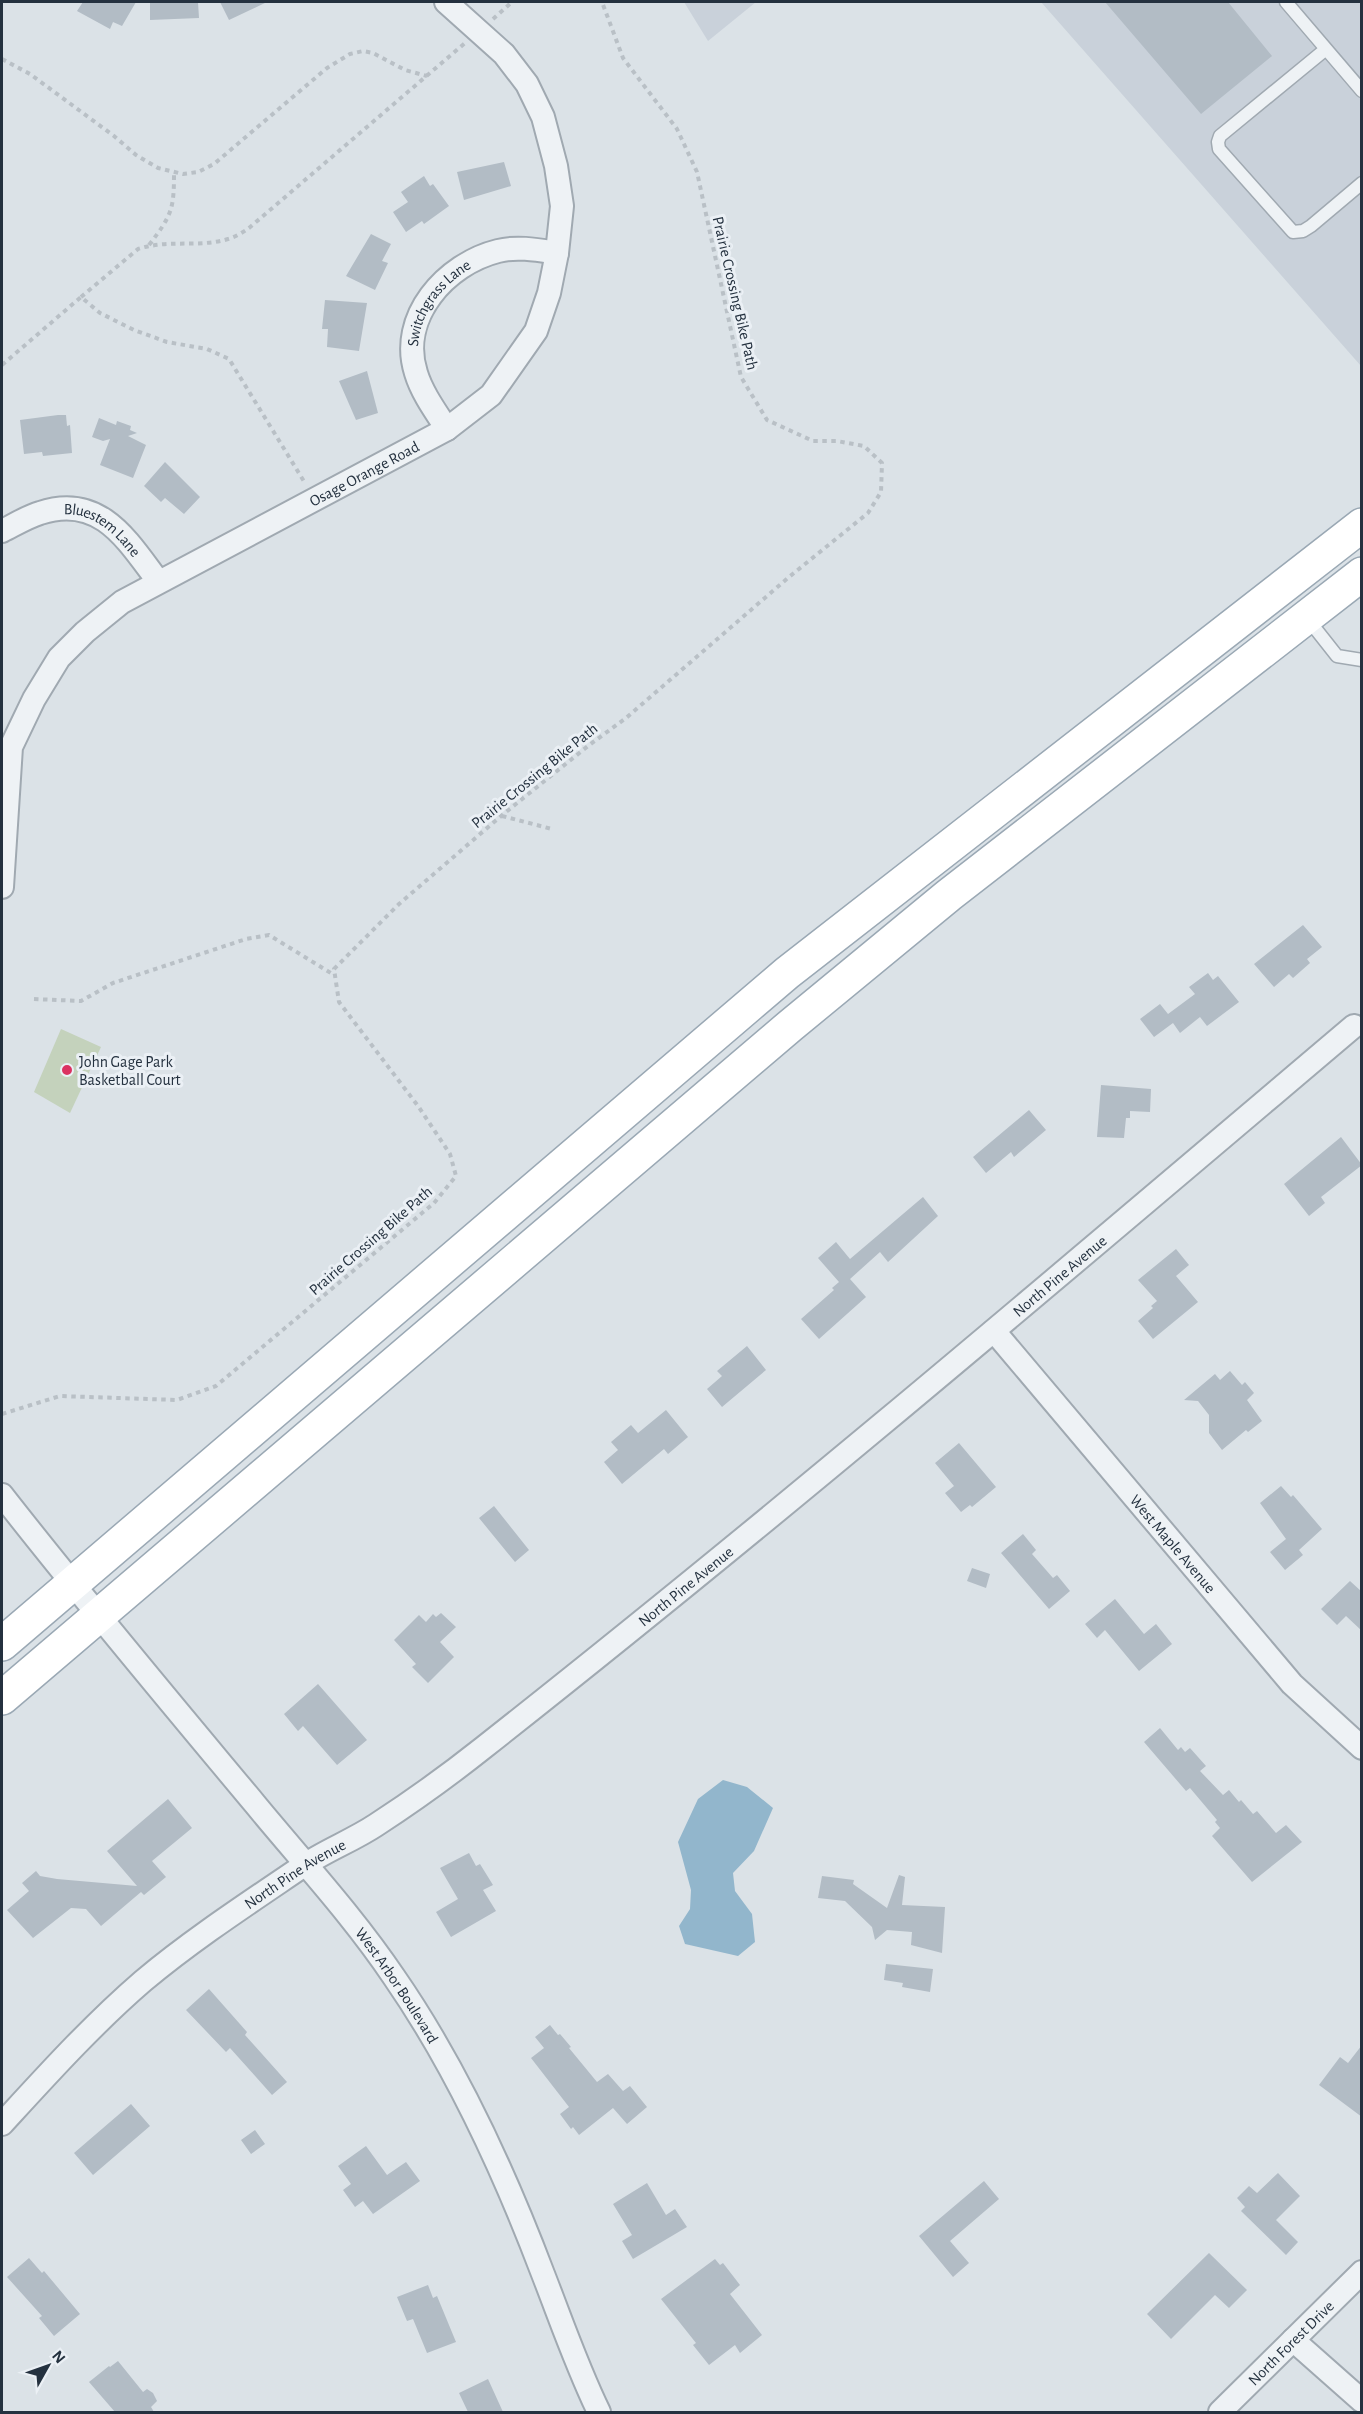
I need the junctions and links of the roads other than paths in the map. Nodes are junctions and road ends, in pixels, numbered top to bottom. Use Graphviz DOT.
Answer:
graph roads {
  1 [pos="446,2"];
  2 [pos="1278,2"];
  3 [pos="1289,4"];
  4 [pos="1326,49"];
  5 [pos="1362,91"];
  6 [pos="1362,183"];
  7 [pos="557,253"];
  8 [pos="447,429"];
  9 [pos="1362,525"];
  10 [pos="2,531"];
  11 [pos="1362,574"];
  12 [pos="158,581"];
  13 [pos="1306,617"];
  14 [pos="1362,660"];
  15 [pos="10,730"];
  16 [pos="2,887"];
  17 [pos="1354,1026"];
  18 [pos="994,1331"];
  19 [pos="2,1496"];
  20 [pos="72,1585"];
  21 [pos="99,1616"];
  22 [pos="2,1644"];
  23 [pos="2,1698"];
  24 [pos="1362,1748"];
  25 [pos="305,1864"];
  26 [pos="2,2124"];
  27 [pos="1362,2272"];
  28 [pos="1293,2340"];
  29 [pos="1362,2401"];
  30 [pos="599,2412"];
  31 [pos="1220,2412"];
  1 -- 7 [label="street, Osage Orange Road"];
  2 -- 3 [label="lane"];
  3 -- 4 [label="lane"];
  4 -- 5 [label="lane"];
  4 -- 6 [label="lane"];
  7 -- 8 [label="street, Osage Orange Road"];
  7 -- 8 [label="street, Switchgrass Lane"];
  8 -- 12 [label="street, Osage Orange Road"];
  9 -- 20 [label="main road"];
  10 -- 12 [label="street, Bluestem Lane"];
  11 -- 13 [label="main road"];
  12 -- 15 [label="street, Osage Orange Road"];
  13 -- 14 [label="lane"];
  13 -- 21 [label="main road"];
  15 -- 16 [label="street, Osage Orange Road"];
  17 -- 18 [label="street, North Pine Avenue"];
  18 -- 24 [label="street, West Maple Avenue"];
  18 -- 25 [label="street, North Pine Avenue"];
  19 -- 20 [label="street, West Arbor Boulevard"];
  20 -- 21 [label="street, West Arbor Boulevard"];
  20 -- 22 [label="main road"];
  21 -- 23 [label="main road"];
  21 -- 25 [label="street, West Arbor Boulevard"];
  25 -- 26 [label="street, North Pine Avenue"];
  25 -- 30 [label="street, West Arbor Boulevard"];
  27 -- 28 [label="street, North Forest Drive"];
  28 -- 29 [label="street"];
  28 -- 31 [label="street, North Forest Drive"];
}
